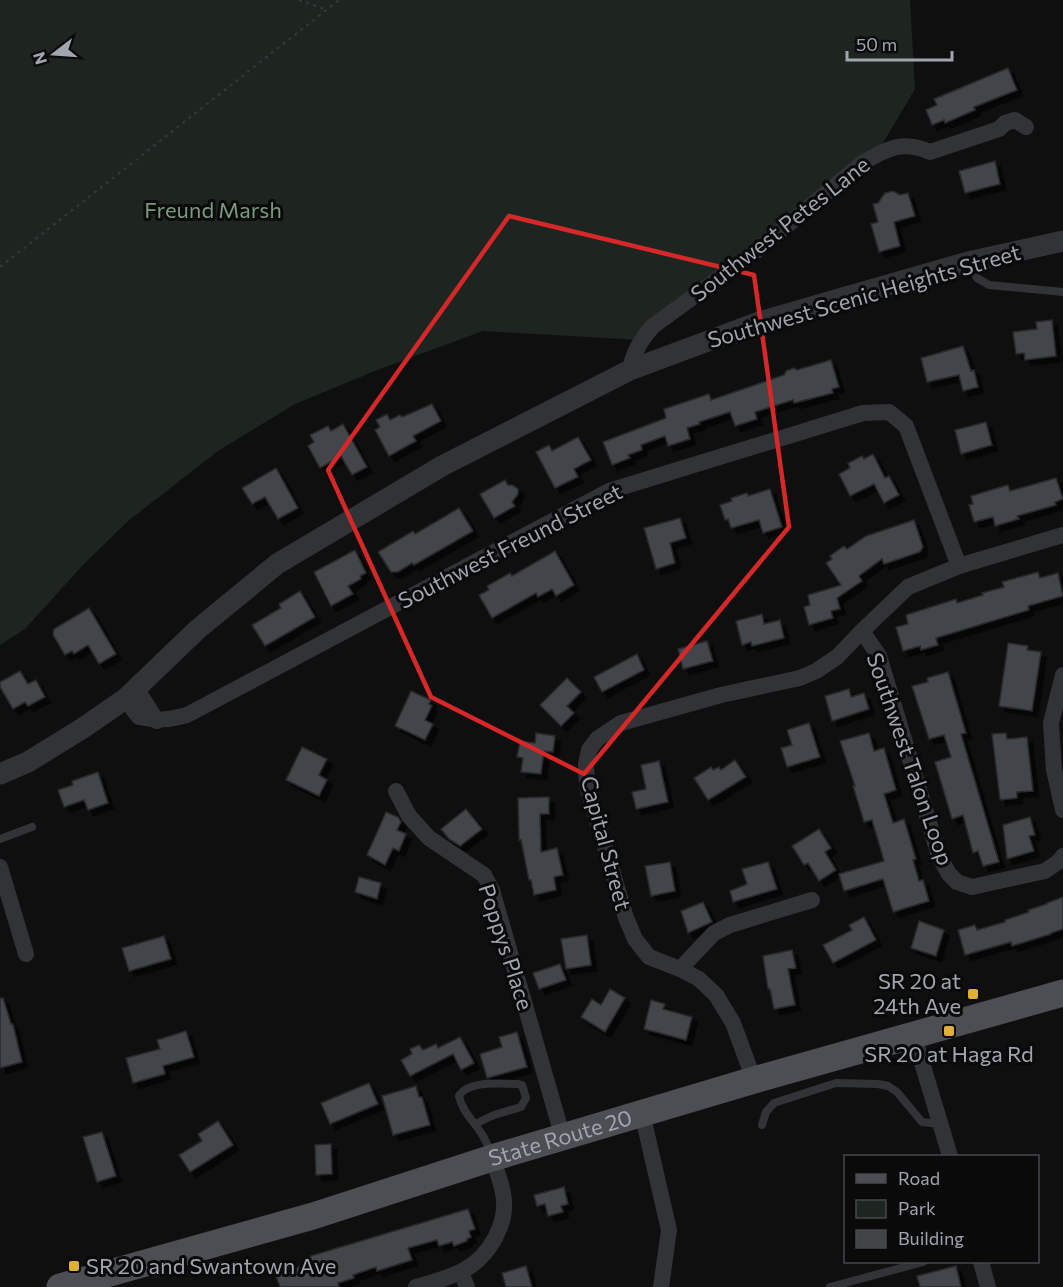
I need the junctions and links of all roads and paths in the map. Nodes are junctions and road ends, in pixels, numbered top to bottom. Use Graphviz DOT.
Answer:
graph roads {
  1 [pos="299,0"];
  2 [pos="339,0"];
  3 [pos="327,10"];
  4 [pos="1026,127"];
  5 [pos="1063,241"];
  6 [pos="968,262"];
  7 [pos="0,267"];
  8 [pos="1063,292"];
  9 [pos="630,370"];
  10 [pos="1063,535"];
  11 [pos="959,566"];
  12 [pos="862,631"];
  13 [pos="1063,675"];
  14 [pos="130,694"];
  15 [pos="0,774"];
  16 [pos="396,791"];
  17 [pos="1063,810"];
  18 [pos="32,827"];
  19 [pos="0,839"];
  20 [pos="1063,856"];
  21 [pos="0,867"];
  22 [pos="812,900"];
  23 [pos="26,954"];
  24 [pos="680,969"];
  25 [pos="1063,993"];
  26 [pos="914,1036"];
  27 [pos="754,1080"];
  28 [pos="642,1113"];
  29 [pos="475,1124"];
  30 [pos="940,1124"];
  31 [pos="762,1125"];
  32 [pos="563,1138"];
  33 [pos="950,1155"];
  34 [pos="492,1158"];
  35 [pos="919,1263"];
  36 [pos="981,1263"];
  37 [pos="464,1279"];
  38 [pos="60,1287"];
  39 [pos="416,1287"];
  40 [pos="661,1287"];
  41 [pos="830,1287"];
  42 [pos="988,1287"];
  1 -- 3 [label="path"];
  2 -- 3 [label="path"];
  3 -- 7 [label="path"];
  4 -- 9 [label="street, Southwest Petes Lane"];
  5 -- 6 [label="street, Southwest Scenic Heights Street"];
  6 -- 8 [label="lane"];
  6 -- 9 [label="street, Southwest Scenic Heights Street"];
  9 -- 14 [label="street, Southwest Scenic Heights Street"];
  10 -- 11 [label="street, Capital Street"];
  11 -- 12 [label="street, Capital Street"];
  11 -- 14 [label="street, Southwest Freund Street"];
  12 -- 20 [label="street, Southwest Talon Loop"];
  12 -- 24 [label="street, Capital Street"];
  13 -- 17 [label="street"];
  14 -- 15 [label="street, Southwest Scenic Heights Street"];
  16 -- 32 [label="street, Poppys Place"];
  18 -- 19 [label="lane"];
  21 -- 23 [label="street"];
  22 -- 24 [label="street"];
  24 -- 27 [label="street, Capital Street"];
  25 -- 26 [label="main road, State Route 20"];
  26 -- 27 [label="main road, State Route 20"];
  26 -- 30 [label="street"];
  27 -- 28 [label="main road, State Route 20"];
  28 -- 32 [label="main road, State Route 20"];
  28 -- 40 [label="street"];
  29 -- 29 [label="lane"];
  29 -- 34 [label="lane"];
  30 -- 31 [label="lane"];
  30 -- 33 [label="street"];
  32 -- 34 [label="main road, State Route 20"];
  34 -- 37 [label="street"];
  34 -- 38 [label="main road, State Route 20"];
  35 -- 41 [label="lane"];
  36 -- 42 [label="street"];
  37 -- 39 [label="street"];
}
